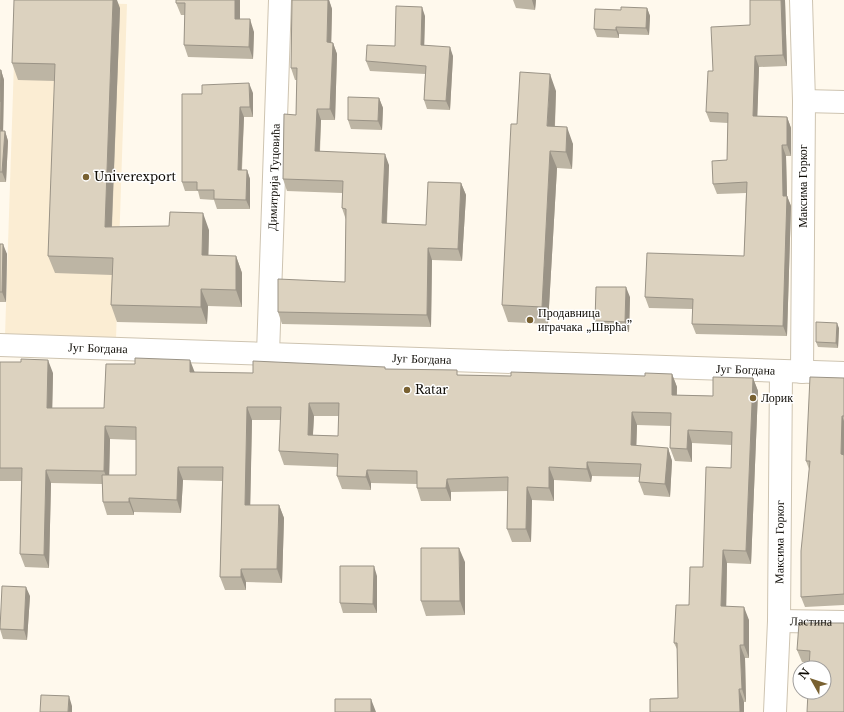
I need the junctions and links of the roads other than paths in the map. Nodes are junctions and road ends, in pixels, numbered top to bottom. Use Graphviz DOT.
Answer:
graph roads {
  1 [pos="280,0"];
  2 [pos="801,0"];
  3 [pos="804,101"];
  4 [pos="844,102"];
  5 [pos="0,345"];
  6 [pos="268,354"];
  7 [pos="792,372"];
  8 [pos="844,373"];
  9 [pos="779,621"];
  10 [pos="844,622"];
  11 [pos="775,712"];
  1 -- 6 [label="street, Димитрија Туцовића"];
  2 -- 3 [label="street, Максима Горког"];
  3 -- 4 [label="street"];
  3 -- 7 [label="street, Максима Горког"];
  5 -- 6 [label="street, Југ Богдана"];
  6 -- 7 [label="street, Југ Богдана"];
  7 -- 8 [label="street, Југ Богдана"];
  7 -- 9 [label="street, Максима Горког"];
  9 -- 10 [label="street, Ластина"];
  9 -- 11 [label="street, Максима Горког"];
}
